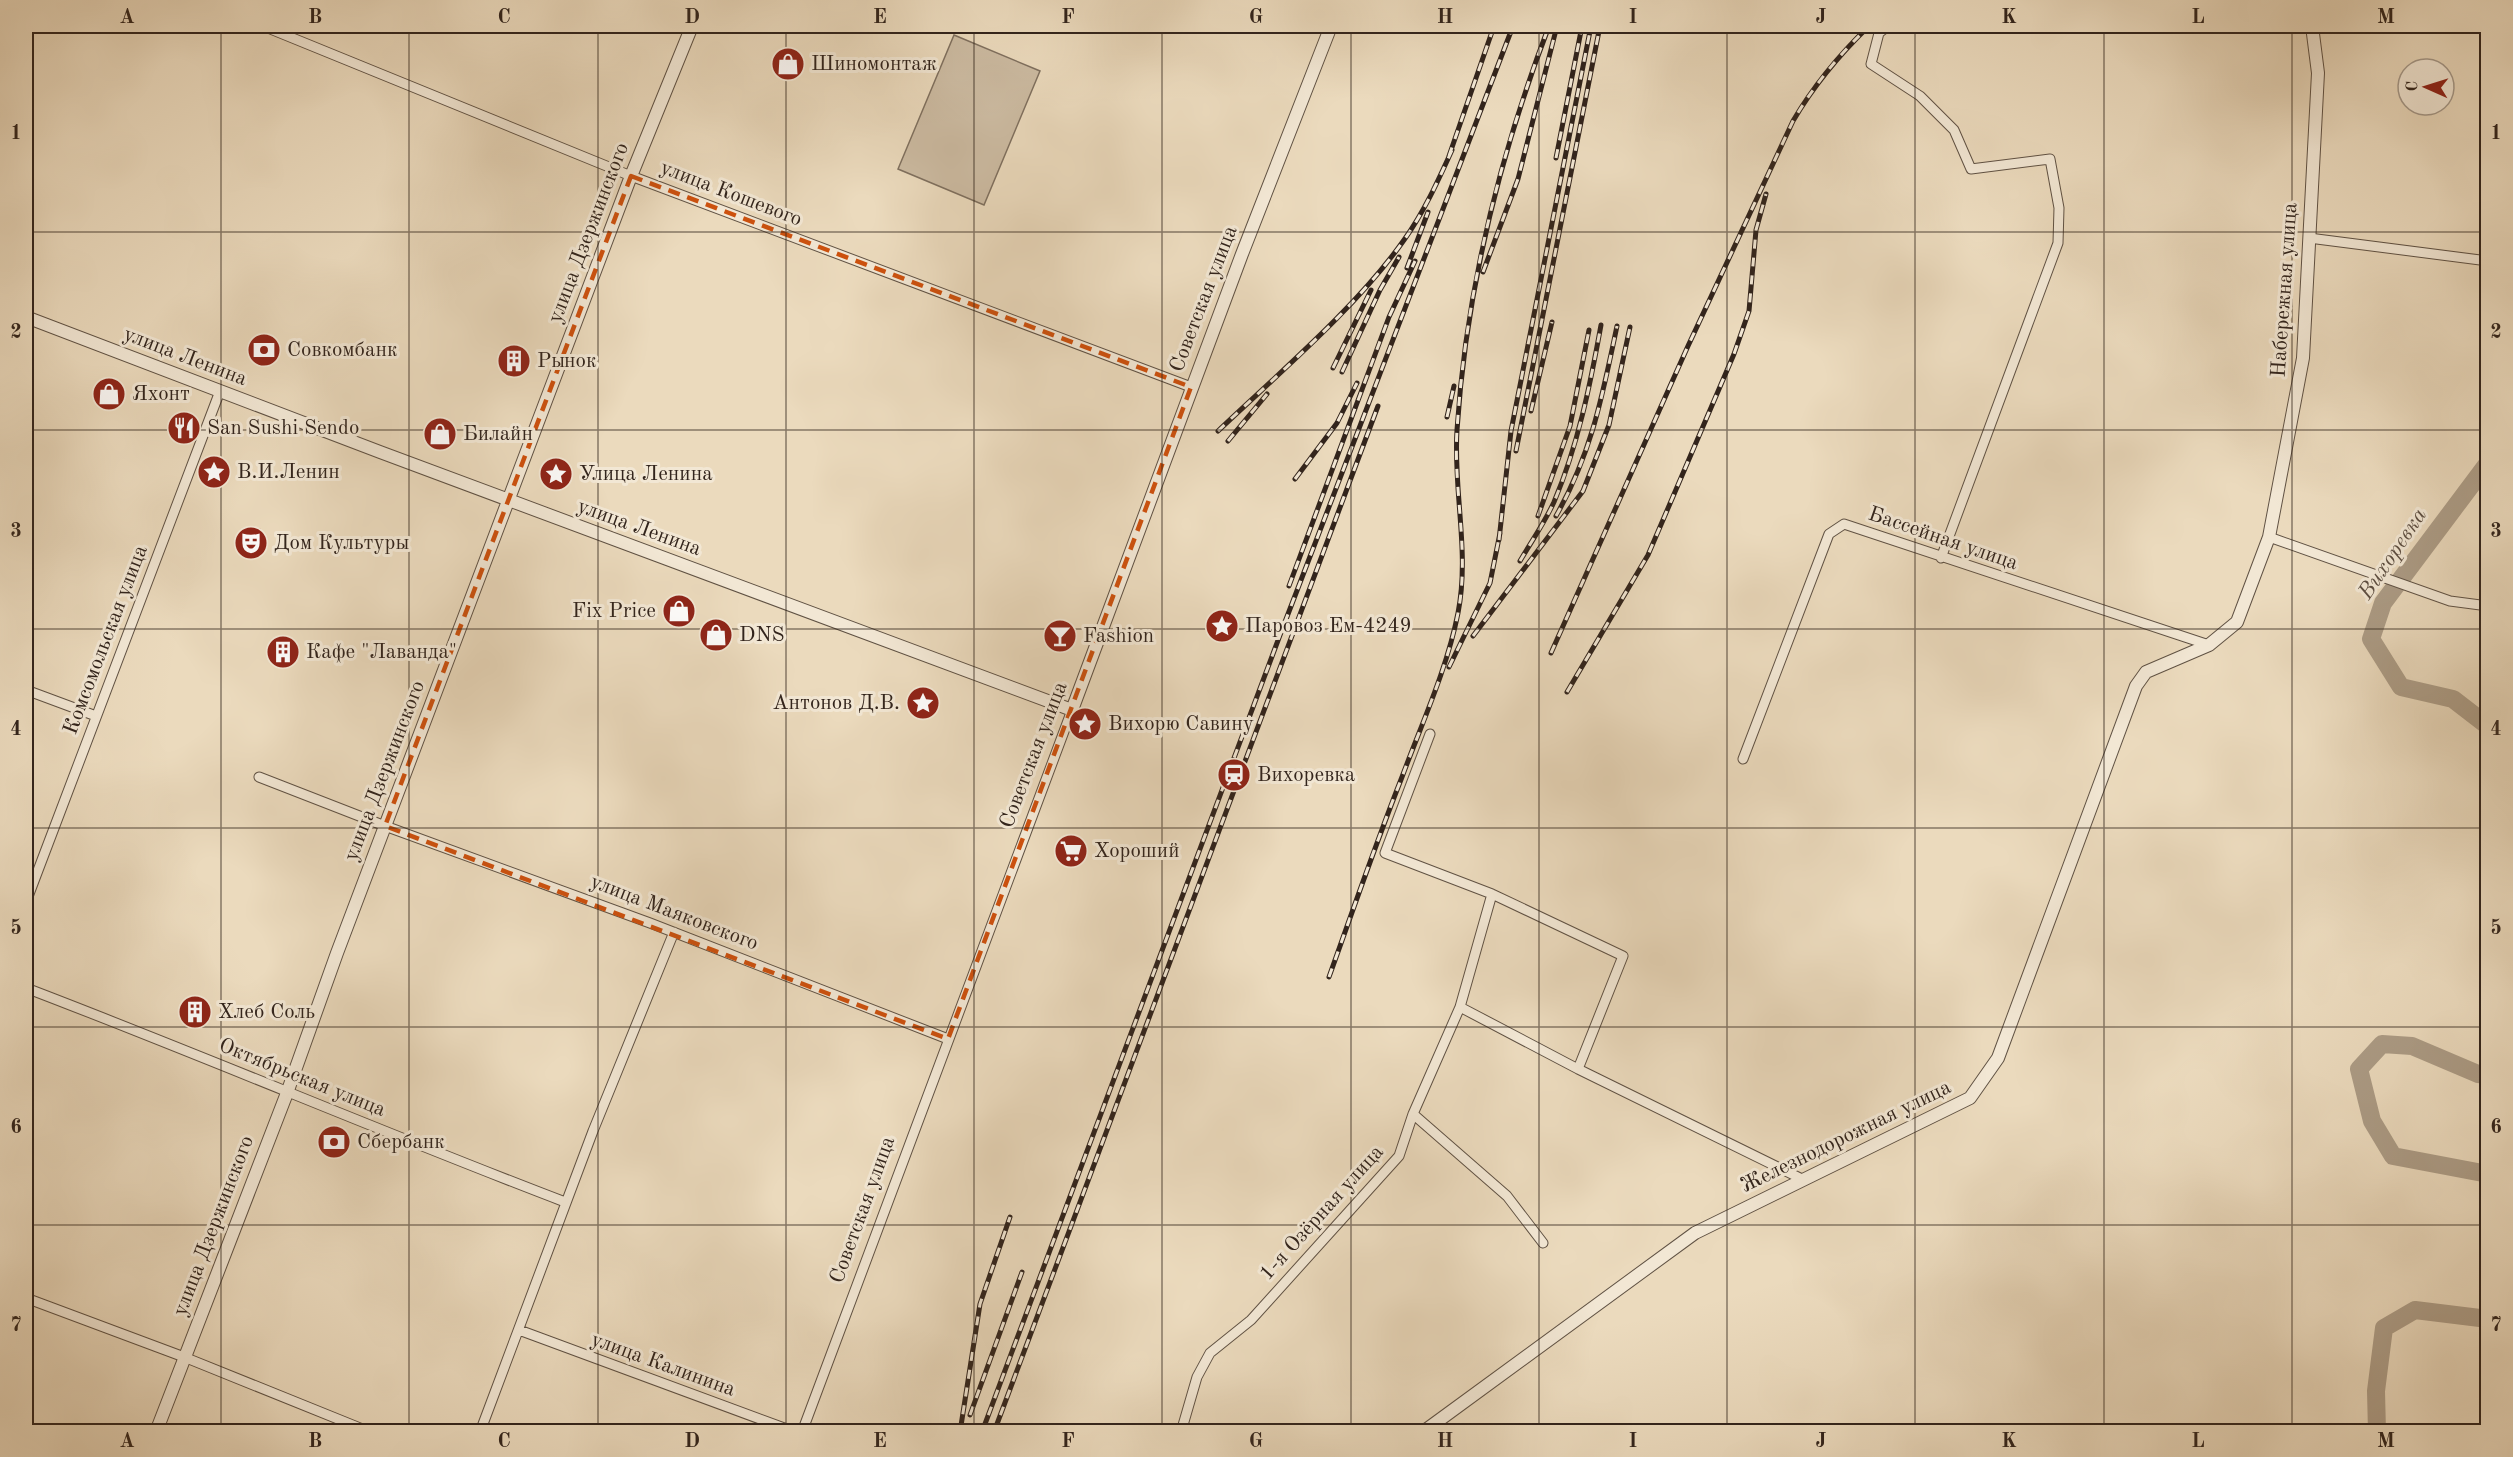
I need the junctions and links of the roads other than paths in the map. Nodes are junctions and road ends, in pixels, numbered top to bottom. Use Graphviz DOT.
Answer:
graph roads {
  1 [pos="263,26"];
  2 [pos="692,26"];
  3 [pos="1330,26"];
  4 [pos="1888,26"];
  5 [pos="2312,26"];
  6 [pos="631,176"];
  7 [pos="2309,238"];
  8 [pos="2487,261"];
  9 [pos="26,317"];
  10 [pos="1191,387"];
  11 [pos="220,391"];
  12 [pos="508,500"];
  13 [pos="2269,537"];
  14 [pos="1941,558"];
  15 [pos="2487,606"];
  16 [pos="2209,645"];
  17 [pos="26,690"];
  18 [pos="1072,710"];
  19 [pos="96,716"];
  20 [pos="1430,734"];
  21 [pos="1743,759"];
  22 [pos="259,777"];
  23 [pos="385,826"];
  24 [pos="1492,894"];
  25 [pos="26,902"];
  26 [pos="674,932"];
  27 [pos="26,988"];
  28 [pos="1460,1007"];
  29 [pos="948,1039"];
  30 [pos="1578,1069"];
  31 [pos="287,1094"];
  32 [pos="1413,1114"];
  33 [pos="1804,1180"];
  34 [pos="565,1202"];
  35 [pos="1543,1243"];
  36 [pos="26,1298"];
  37 [pos="519,1330"];
  38 [pos="184,1357"];
  39 [pos="156,1431"];
  40 [pos="370,1431"];
  41 [pos="480,1431"];
  42 [pos="795,1431"];
  43 [pos="802,1431"];
  44 [pos="1181,1431"];
  45 [pos="1423,1431"];
  1 -- 6 [label="street, улица Кошевого"];
  2 -- 6 [label="street, улица Дзержинского"];
  3 -- 10 [label="street, Советская улица"];
  4 -- 14 [label="street"];
  5 -- 7 [label="street, Набережная улица"];
  6 -- 10 [label="street, улица Кошевого"];
  6 -- 12 [label="street, улица Дзержинского"];
  7 -- 8 [label="street"];
  7 -- 13 [label="street, Набережная улица"];
  9 -- 11 [label="street, улица Ленина"];
  10 -- 18 [label="street, Советская улица"];
  11 -- 12 [label="street, улица Ленина"];
  11 -- 19 [label="street, Комсомольская улица"];
  12 -- 18 [label="street, улица Ленина"];
  12 -- 23 [label="street, улица Дзержинского"];
  13 -- 15 [label="street"];
  13 -- 16 [label="street, Набережная улица"];
  14 -- 16 [label="street, Бассейная улица"];
  14 -- 21 [label="street, Бассейная улица"];
  16 -- 33 [label="street, Железнодорожная улица"];
  17 -- 19 [label="street"];
  18 -- 29 [label="street, Советская улица"];
  19 -- 25 [label="street, Комсомольская улица"];
  20 -- 24 [label="street"];
  22 -- 23 [label="street"];
  23 -- 26 [label="street, улица Маяковского"];
  23 -- 31 [label="street, улица Дзержинского"];
  24 -- 28 [label="street, 1-я Озёрная улица"];
  24 -- 30 [label="street"];
  26 -- 29 [label="street, улица Маяковского"];
  26 -- 34 [label="street"];
  27 -- 31 [label="street, Октябрьская улица"];
  28 -- 30 [label="street"];
  28 -- 32 [label="street, 1-я Озёрная улица"];
  29 -- 43 [label="street, Советская улица"];
  30 -- 33 [label="street"];
  31 -- 34 [label="street, Октябрьская улица"];
  31 -- 38 [label="street, улица Дзержинского"];
  32 -- 35 [label="street"];
  32 -- 44 [label="street, 1-я Озёрная улица"];
  33 -- 45 [label="street, Железнодорожная улица"];
  34 -- 37 [label="street"];
  36 -- 38 [label="street"];
  37 -- 41 [label="street"];
  37 -- 42 [label="street, улица Калинина"];
  38 -- 39 [label="street, улица Дзержинского"];
  38 -- 40 [label="street"];
}
